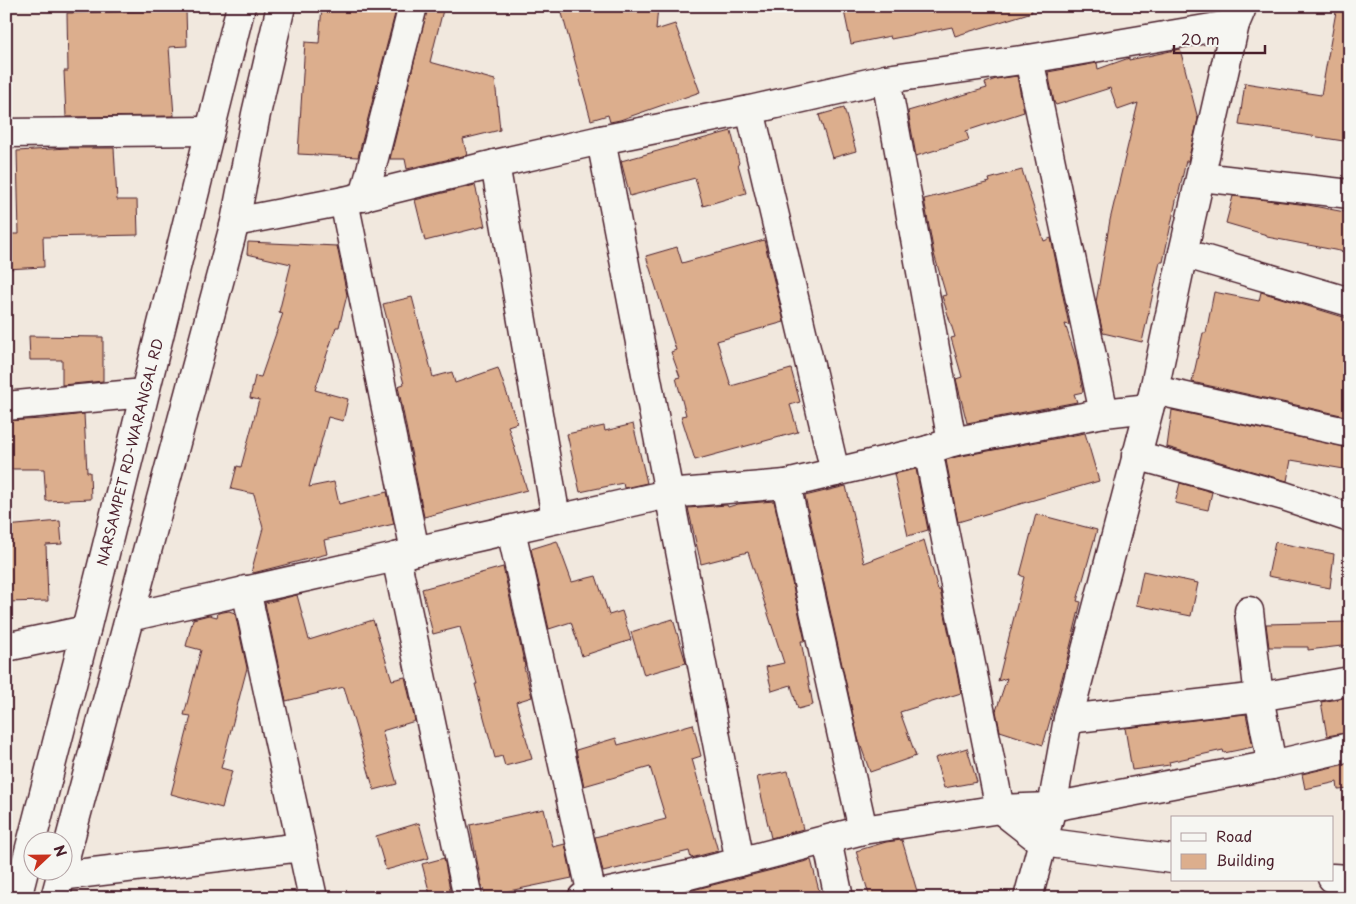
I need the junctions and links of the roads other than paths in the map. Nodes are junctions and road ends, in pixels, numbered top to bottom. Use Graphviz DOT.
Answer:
graph roads {
  1 [pos="241,6"];
  2 [pos="281,6"];
  3 [pos="413,6"];
  4 [pos="1239,15"];
  5 [pos="1029,59"];
  6 [pos="886,79"];
  7 [pos="750,110"];
  8 [pos="209,131"];
  9 [pos="6,133"];
  10 [pos="602,140"];
  11 [pos="495,164"];
  12 [pos="1201,177"];
  13 [pos="1350,194"];
  14 [pos="354,199"];
  15 [pos="235,222"];
  16 [pos="1183,253"];
  17 [pos="1350,302"];
  18 [pos="144,393"];
  19 [pos="1151,399"];
  20 [pos="6,406"];
  21 [pos="1104,413"];
  22 [pos="1350,433"];
  23 [pos="940,446"];
  24 [pos="1136,455"];
  25 [pos="835,472"];
  26 [pos="786,484"];
  27 [pos="668,494"];
  28 [pos="556,518"];
  29 [pos="1350,518"];
  30 [pos="511,530"];
  31 [pos="405,554"];
  32 [pos="246,590"];
  33 [pos="1249,611"];
  34 [pos="129,617"];
  35 [pos="86,630"];
  36 [pos="6,648"];
  37 [pos="1350,680"];
  38 [pos="1259,697"];
  39 [pos="1068,719"];
  40 [pos="1350,748"];
  41 [pos="1272,765"];
  42 [pos="1052,806"];
  43 [pos="1000,809"];
  44 [pos="863,830"];
  45 [pos="72,833"];
  46 [pos="827,840"];
  47 [pos="1042,842"];
  48 [pos="302,847"];
  49 [pos="1171,858"];
  50 [pos="740,862"];
  51 [pos="72,876"];
  52 [pos="1334,878"];
  53 [pos="1350,879"];
  54 [pos="691,887"];
  55 [pos="587,896"];
  56 [pos="17,898"];
  57 [pos="313,898"];
  58 [pos="468,898"];
  59 [pos="839,898"];
  60 [pos="1028,898"];
  1 -- 8 [label="street, NARSAMPET RD-WARANGAL RD"];
  2 -- 15 [label="street"];
  3 -- 14 [label="street"];
  4 -- 5 [label="street"];
  4 -- 12 [label="street"];
  5 -- 6 [label="street"];
  5 -- 21 [label="street"];
  6 -- 7 [label="street"];
  6 -- 23 [label="street"];
  7 -- 10 [label="street"];
  7 -- 25 [label="street"];
  8 -- 9 [label="street"];
  8 -- 18 [label="street, NARSAMPET RD-WARANGAL RD"];
  10 -- 11 [label="street"];
  10 -- 27 [label="street"];
  11 -- 14 [label="street"];
  11 -- 28 [label="street"];
  12 -- 13 [label="street"];
  12 -- 16 [label="street"];
  14 -- 15 [label="street"];
  14 -- 31 [label="street"];
  15 -- 34 [label="street"];
  16 -- 17 [label="street"];
  16 -- 19 [label="street"];
  18 -- 20 [label="street"];
  18 -- 35 [label="street, NARSAMPET RD-WARANGAL RD"];
  19 -- 21 [label="street"];
  19 -- 22 [label="street"];
  19 -- 24 [label="street"];
  21 -- 23 [label="street"];
  23 -- 25 [label="street"];
  23 -- 43 [label="street"];
  24 -- 29 [label="street"];
  24 -- 39 [label="street"];
  25 -- 26 [label="street"];
  26 -- 27 [label="street"];
  26 -- 44 [label="street"];
  27 -- 28 [label="street"];
  27 -- 50 [label="street"];
  28 -- 30 [label="street"];
  30 -- 31 [label="street"];
  30 -- 55 [label="street"];
  31 -- 32 [label="street"];
  31 -- 58 [label="street"];
  32 -- 34 [label="street"];
  32 -- 48 [label="street"];
  33 -- 38 [label="street"];
  34 -- 45 [label="street"];
  35 -- 36 [label="street"];
  35 -- 56 [label="street, NARSAMPET RD-WARANGAL RD"];
  37 -- 38 [label="street"];
  38 -- 39 [label="street"];
  38 -- 41 [label="street"];
  39 -- 42 [label="street"];
  40 -- 41 [label="street"];
  41 -- 42 [label="street"];
  42 -- 43 [label="street"];
  42 -- 47 [label="street"];
  43 -- 44 [label="street"];
  43 -- 47 [label="street"];
  44 -- 46 [label="street"];
  46 -- 50 [label="street"];
  46 -- 59 [label="street"];
  47 -- 49 [label="street"];
  47 -- 60 [label="street"];
  48 -- 51 [label="street"];
  48 -- 57 [label="street"];
  50 -- 54 [label="street"];
  52 -- 53 [label="street"];
  54 -- 55 [label="street"];
}
